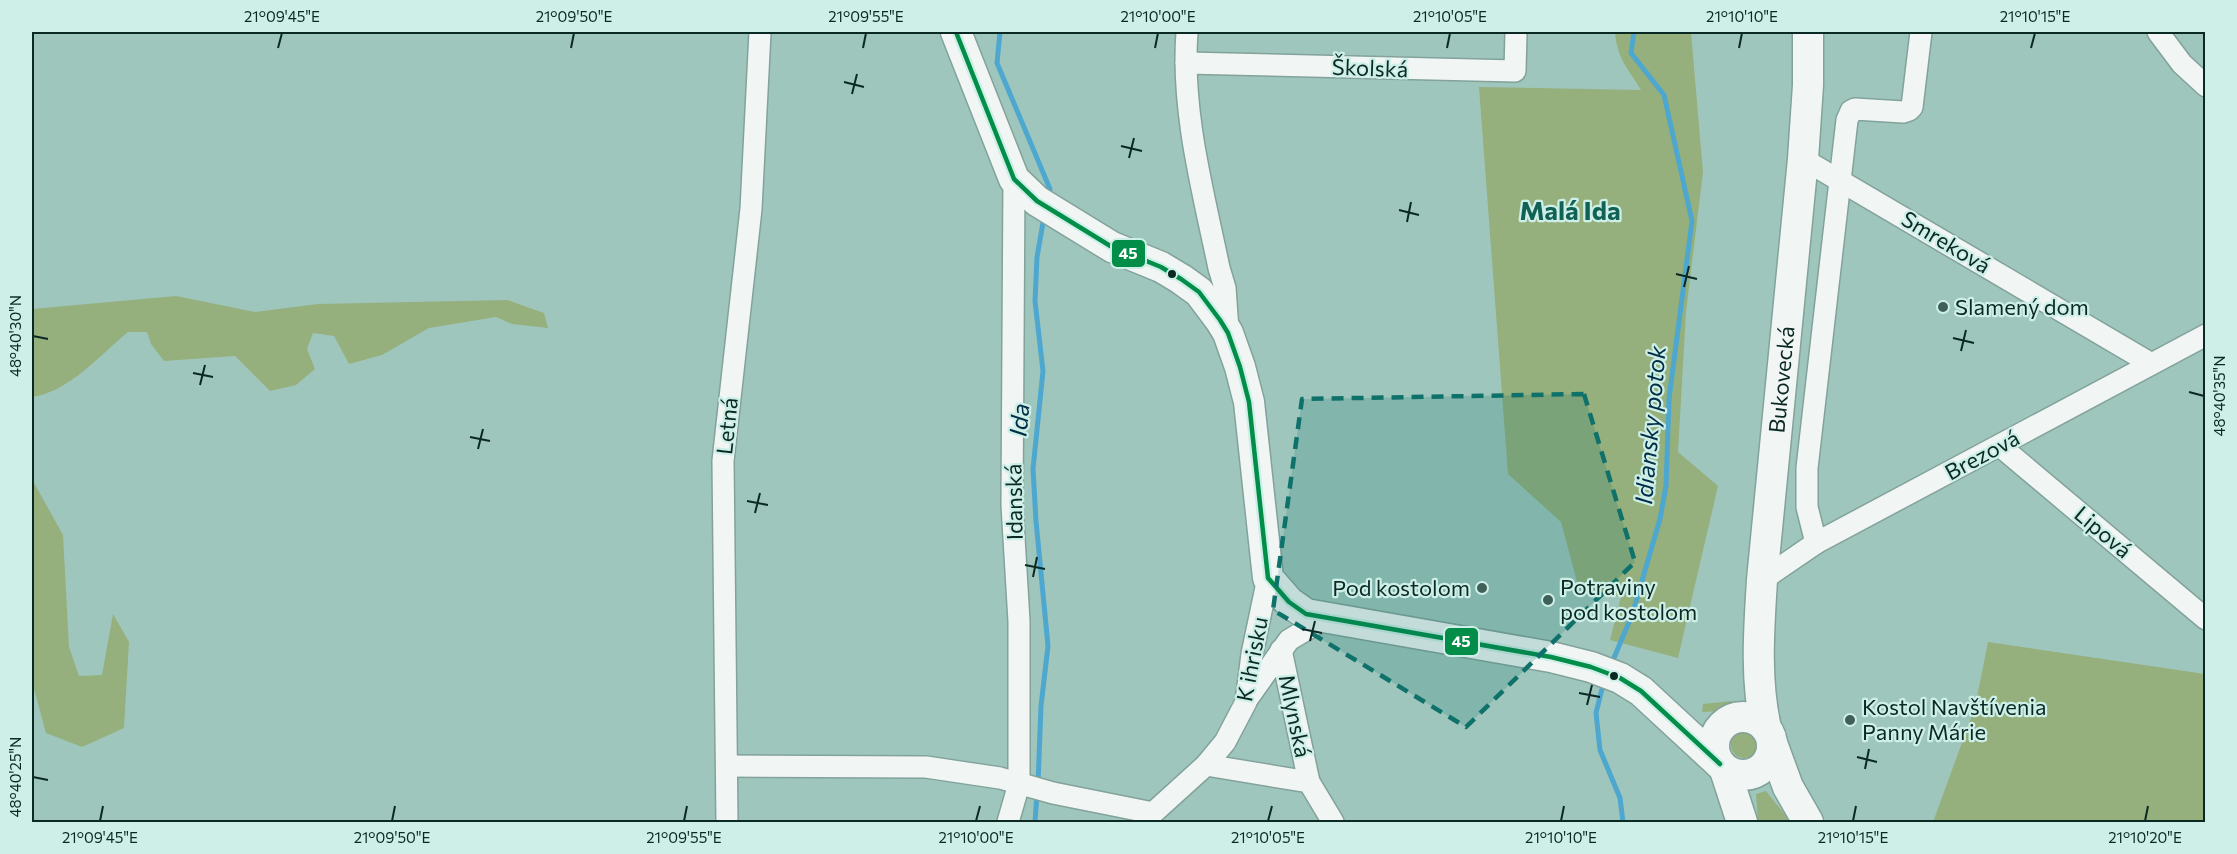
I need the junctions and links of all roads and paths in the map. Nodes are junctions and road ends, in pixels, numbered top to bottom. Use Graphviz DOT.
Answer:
graph roads {
  1 [pos="760,32"];
  2 [pos="956,32"];
  3 [pos="1186,32"];
  4 [pos="1516,32"];
  5 [pos="1808,32"];
  6 [pos="1921,32"];
  7 [pos="2158,32"];
  8 [pos="1186,63"];
  9 [pos="2205,87"];
  10 [pos="1803,159"];
  11 [pos="1014,179"];
  12 [pos="1840,180"];
  13 [pos="1219,268"];
  14 [pos="1199,292"];
  15 [pos="1228,333"];
  16 [pos="2205,335"];
  17 [pos="2150,363"];
  18 [pos="2000,446"];
  19 [pos="1816,543"];
  20 [pos="1268,578"];
  21 [pos="1762,580"];
  22 [pos="1326,618"];
  23 [pos="2205,619"];
  24 [pos="1760,626"];
  25 [pos="1281,650"];
  26 [pos="1646,695"];
  27 [pos="1246,702"];
  28 [pos="1730,722"];
  29 [pos="1748,759"];
  30 [pos="1206,765"];
  31 [pos="727,766"];
  32 [pos="1309,782"];
  33 [pos="1023,785"];
  34 [pos="1154,818"];
  35 [pos="727,822"];
  36 [pos="1008,822"];
  37 [pos="1333,822"];
  38 [pos="1742,822"];
  39 [pos="1748,822"];
  40 [pos="1800,822"];
  41 [pos="1808,822"];
  1 -- 31 [label="street, Letná"];
  2 -- 11 [label="main road"];
  3 -- 8 [label="street"];
  4 -- 8 [label="street, Školská"];
  5 -- 10 [label="main road, Bukovecká"];
  6 -- 12 [label="street"];
  7 -- 9 [label="street"];
  8 -- 13 [label="street"];
  10 -- 12 [label="street, Smreková"];
  10 -- 21 [label="main road, Bukovecká"];
  11 -- 14 [label="main road"];
  11 -- 33 [label="street, Idanská"];
  12 -- 17 [label="street, Smreková"];
  12 -- 19 [label="street"];
  13 -- 14 [label="street"];
  13 -- 15 [label="street"];
  14 -- 15 [label="main road"];
  15 -- 20 [label="main road"];
  16 -- 17 [label="street, Brezová"];
  17 -- 18 [label="street, Brezová"];
  18 -- 19 [label="street, Brezová"];
  18 -- 23 [label="street, Lipová"];
  19 -- 21 [label="street, Brezová"];
  20 -- 22 [label="main road"];
  20 -- 27 [label="street, K ihrisku"];
  21 -- 24 [label="main road, Bukovecká"];
  22 -- 25 [label="street"];
  22 -- 26 [label="main road"];
  24 -- 28 [label="main road"];
  24 -- 29 [label="main road, Bukovecká"];
  25 -- 27 [label="street"];
  25 -- 32 [label="street, Mlynská"];
  26 -- 28 [label="main road"];
  26 -- 29 [label="main road"];
  27 -- 30 [label="street, K ihrisku"];
  28 -- 29 [label="main road"];
  28 -- 29 [label="main road"];
  29 -- 38 [label="main road"];
  29 -- 39 [label="main road"];
  29 -- 40 [label="main road"];
  29 -- 41 [label="main road"];
  30 -- 32 [label="street, Mlynská"];
  30 -- 34 [label="street, K ihrisku"];
  31 -- 33 [label="street, K ihrisku"];
  31 -- 35 [label="street, Letná"];
  32 -- 37 [label="street, Mlynská"];
  33 -- 34 [label="street, K ihrisku"];
  33 -- 36 [label="street, Idanská"];
}
